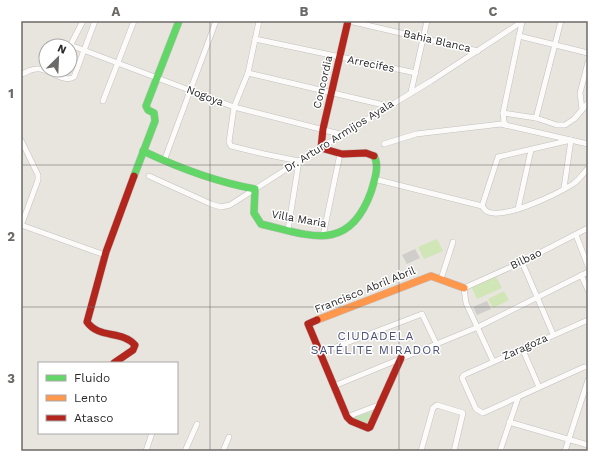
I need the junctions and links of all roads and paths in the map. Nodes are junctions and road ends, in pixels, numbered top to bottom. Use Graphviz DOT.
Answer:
graph roads {
  1 [pos="83,21"];
  2 [pos="95,21"];
  3 [pos="134,21"];
  4 [pos="179,21"];
  5 [pos="216,21"];
  6 [pos="259,21"];
  7 [pos="348,21"];
  8 [pos="427,21"];
  9 [pos="510,21"];
  10 [pos="522,21"];
  11 [pos="561,21"];
  12 [pos="512,28"];
  13 [pos="519,36"];
  14 [pos="74,38"];
  15 [pos="423,38"];
  16 [pos="255,39"];
  17 [pos="556,45"];
  18 [pos="78,48"];
  19 [pos="83,50"];
  20 [pos="478,51"];
  21 [pos="588,53"];
  22 [pos="340,58"];
  23 [pos="588,62"];
  24 [pos="118,63"];
  25 [pos="78,65"];
  26 [pos="38,68"];
  27 [pos="248,73"];
  28 [pos="416,73"];
  29 [pos="21,74"];
  30 [pos="157,77"];
  31 [pos="189,90"];
  32 [pos="411,92"];
  33 [pos="331,93"];
  34 [pos="103,101"];
  35 [pos="588,103"];
  36 [pos="388,106"];
  37 [pos="234,107"];
  38 [pos="582,110"];
  39 [pos="503,114"];
  40 [pos="536,118"];
  41 [pos="506,125"];
  42 [pos="323,129"];
  43 [pos="344,135"];
  44 [pos="21,140"];
  45 [pos="571,140"];
  46 [pos="384,144"];
  47 [pos="588,144"];
  48 [pos="321,148"];
  49 [pos="531,150"];
  50 [pos="143,151"];
  51 [pos="340,154"];
  52 [pos="164,161"];
  53 [pos="299,161"];
  54 [pos="588,168"];
  55 [pos="149,176"];
  56 [pos="374,179"];
  57 [pos="564,188"];
  58 [pos="255,189"];
  59 [pos="482,206"];
  60 [pos="518,209"];
  61 [pos="21,226"];
  62 [pos="588,228"];
  63 [pos="288,230"];
  64 [pos="576,235"];
  65 [pos="323,236"];
  66 [pos="453,242"];
  67 [pos="105,255"];
  68 [pos="522,262"];
  69 [pos="588,266"];
  70 [pos="588,272"];
  71 [pos="581,275"];
  72 [pos="441,279"];
  73 [pos="464,288"];
  74 [pos="588,290"];
  75 [pos="536,296"];
  76 [pos="588,320"];
  77 [pos="478,327"];
  78 [pos="553,334"];
  79 [pos="436,343"];
  80 [pos="522,348"];
  81 [pos="320,353"];
  82 [pos="402,358"];
  83 [pos="493,361"];
  84 [pos="115,362"];
  85 [pos="588,367"];
  86 [pos="588,380"];
  87 [pos="334,386"];
  88 [pos="539,387"];
  89 [pos="518,398"];
  90 [pos="382,403"];
  91 [pos="347,417"];
  92 [pos="509,422"];
  93 [pos="197,424"];
  94 [pos="152,434"];
  95 [pos="229,437"];
  96 [pos="569,438"];
  97 [pos="588,445"];
  98 [pos="146,451"];
  99 [pos="185,451"];
  100 [pos="223,451"];
  101 [pos="421,451"];
  102 [pos="454,451"];
  103 [pos="500,451"];
  104 [pos="565,451"];
  1 -- 14 [label="street"];
  2 -- 19 [label="street"];
  3 -- 24 [label="street"];
  4 -- 30 [label="street"];
  5 -- 31 [label="street"];
  6 -- 16 [label="street"];
  7 -- 15 [label="street, Bahia Blanca"];
  7 -- 22 [label="street, Concordia"];
  8 -- 15 [label="street"];
  9 -- 12 [label="street"];
  10 -- 12 [label="street, Dr. Arturo Armijos Ayala"];
  10 -- 13 [label="street"];
  11 -- 17 [label="street"];
  12 -- 20 [label="street, Dr. Arturo Armijos Ayala"];
  13 -- 17 [label="street"];
  13 -- 39 [label="street"];
  15 -- 20 [label="street, Bahia Blanca"];
  15 -- 28 [label="street"];
  16 -- 22 [label="street, Arrecifes"];
  16 -- 27 [label="street"];
  17 -- 21 [label="street"];
  17 -- 40 [label="street"];
  18 -- 19 [label="street, Nogoya"];
  19 -- 24 [label="street, Nogoya"];
  19 -- 25 [label="street"];
  20 -- 32 [label="street, Dr. Arturo Armijos Ayala"];
  22 -- 28 [label="street, Arrecifes"];
  22 -- 33 [label="street, Concordia"];
  23 -- 38 [label="street"];
  24 -- 30 [label="street, Nogoya"];
  24 -- 34 [label="street"];
  26 -- 29 [label="street"];
  27 -- 33 [label="street"];
  27 -- 37 [label="street"];
  28 -- 32 [label="street"];
  30 -- 31 [label="street, Nogoya"];
  30 -- 50 [label="street"];
  31 -- 37 [label="street, Nogoya"];
  31 -- 52 [label="street"];
  32 -- 36 [label="street, Dr. Arturo Armijos Ayala"];
  33 -- 36 [label="street"];
  33 -- 42 [label="street, Concordia"];
  35 -- 38 [label="street"];
  36 -- 43 [label="street, Dr. Arturo Armijos Ayala"];
  37 -- 42 [label="street, Nogoya"];
  37 -- 53 [label="street"];
  38 -- 40 [label="street"];
  39 -- 40 [label="street"];
  39 -- 41 [label="street"];
  41 -- 45 [label="street"];
  41 -- 46 [label="street"];
  42 -- 43 [label="street, Nogoya"];
  42 -- 48 [label="street, Concordia"];
  43 -- 48 [label="street, Dr. Arturo Armijos Ayala"];
  44 -- 61 [label="street"];
  45 -- 47 [label="street"];
  45 -- 49 [label="street"];
  45 -- 57 [label="street"];
  48 -- 51 [label="street"];
  48 -- 53 [label="street, Dr. Arturo Armijos Ayala"];
  49 -- 59 [label="street"];
  49 -- 60 [label="street"];
  50 -- 52 [label="street"];
  50 -- 67 [label="street"];
  51 -- 56 [label="street"];
  51 -- 65 [label="street"];
  52 -- 58 [label="street"];
  53 -- 58 [label="street, Dr. Arturo Armijos Ayala"];
  53 -- 63 [label="street"];
  54 -- 57 [label="street"];
  55 -- 58 [label="street, Dr. Arturo Armijos Ayala"];
  56 -- 59 [label="street"];
  56 -- 65 [label="street, Villa Maria"];
  57 -- 60 [label="street"];
  58 -- 63 [label="street, Villa Maria"];
  59 -- 60 [label="street"];
  61 -- 67 [label="street"];
  62 -- 64 [label="street, Bilbao"];
  63 -- 65 [label="street, Villa Maria"];
  64 -- 68 [label="street, Bilbao"];
  64 -- 69 [label="street"];
  66 -- 72 [label="street"];
  67 -- 84 [label="street"];
  68 -- 73 [label="street, Bilbao"];
  68 -- 75 [label="street"];
  70 -- 71 [label="street"];
  71 -- 74 [label="street"];
  71 -- 75 [label="street"];
  72 -- 73 [label="street"];
  72 -- 81 [label="street, Francisco Abril Abril"];
  73 -- 77 [label="street"];
  75 -- 77 [label="street"];
  75 -- 78 [label="street"];
  76 -- 78 [label="street, Zaragoza"];
  77 -- 79 [label="street"];
  77 -- 83 [label="street"];
  78 -- 80 [label="street, Zaragoza"];
  79 -- 81 [label="street"];
  79 -- 82 [label="street"];
  80 -- 83 [label="street, Zaragoza"];
  80 -- 88 [label="street"];
  81 -- 87 [label="street"];
  82 -- 87 [label="street"];
  82 -- 90 [label="street"];
  83 -- 89 [label="street, Zaragoza"];
  85 -- 88 [label="street"];
  86 -- 96 [label="street"];
  87 -- 91 [label="street"];
  88 -- 89 [label="street"];
  89 -- 92 [label="street"];
  90 -- 91 [label="street"];
  90 -- 91 [label="street"];
  92 -- 96 [label="street"];
  92 -- 103 [label="street"];
  93 -- 99 [label="street"];
  94 -- 98 [label="street"];
  95 -- 100 [label="street"];
  96 -- 97 [label="street"];
  96 -- 104 [label="street"];
  101 -- 102 [label="street"];
}
